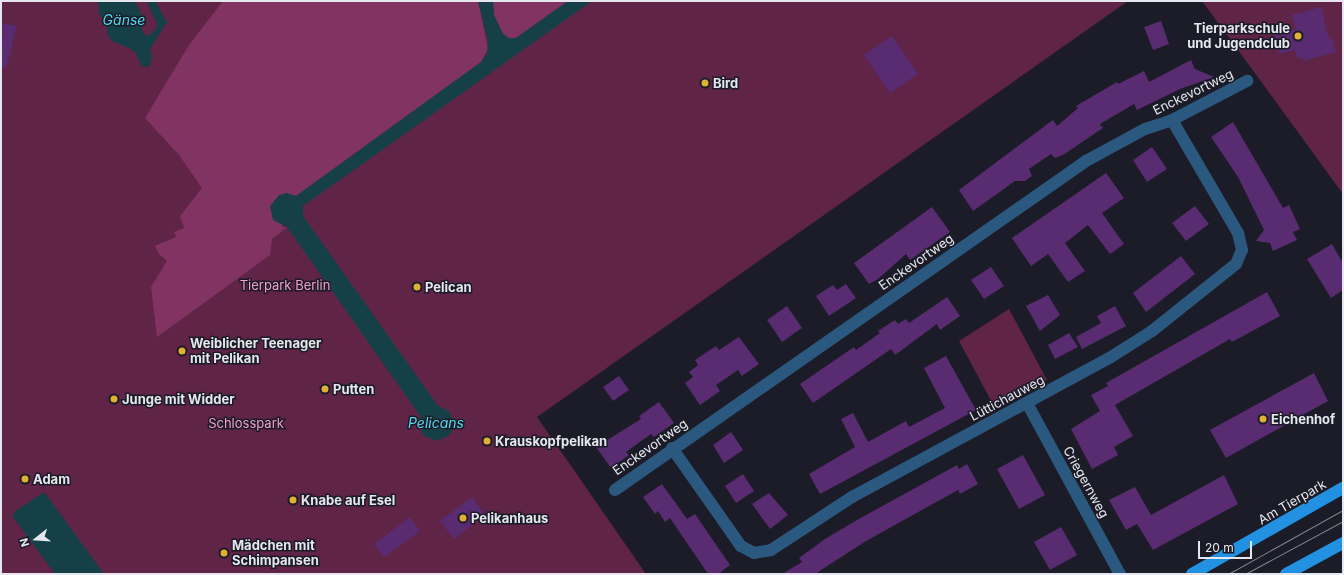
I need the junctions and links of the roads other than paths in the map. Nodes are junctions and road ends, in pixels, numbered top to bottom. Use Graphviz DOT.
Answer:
graph roads {
  1 [pos="1247,81"];
  2 [pos="1172,120"];
  3 [pos="1027,403"];
  4 [pos="672,448"];
  5 [pos="1343,488"];
  6 [pos="615,490"];
  7 [pos="1343,542"];
  8 [pos="1120,574"];
  9 [pos="1192,574"];
  10 [pos="1286,574"];
  1 -- 2 [label="street, Enckevortweg"];
  2 -- 3 [label="street, Lüttichauweg"];
  2 -- 4 [label="street, Enckevortweg"];
  3 -- 4 [label="street, Lüttichauweg"];
  3 -- 8 [label="street, Criegernweg"];
  4 -- 6 [label="street, Enckevortweg"];
  5 -- 9 [label="main road, Am Tierpark"];
  7 -- 10 [label="main road"];
}
